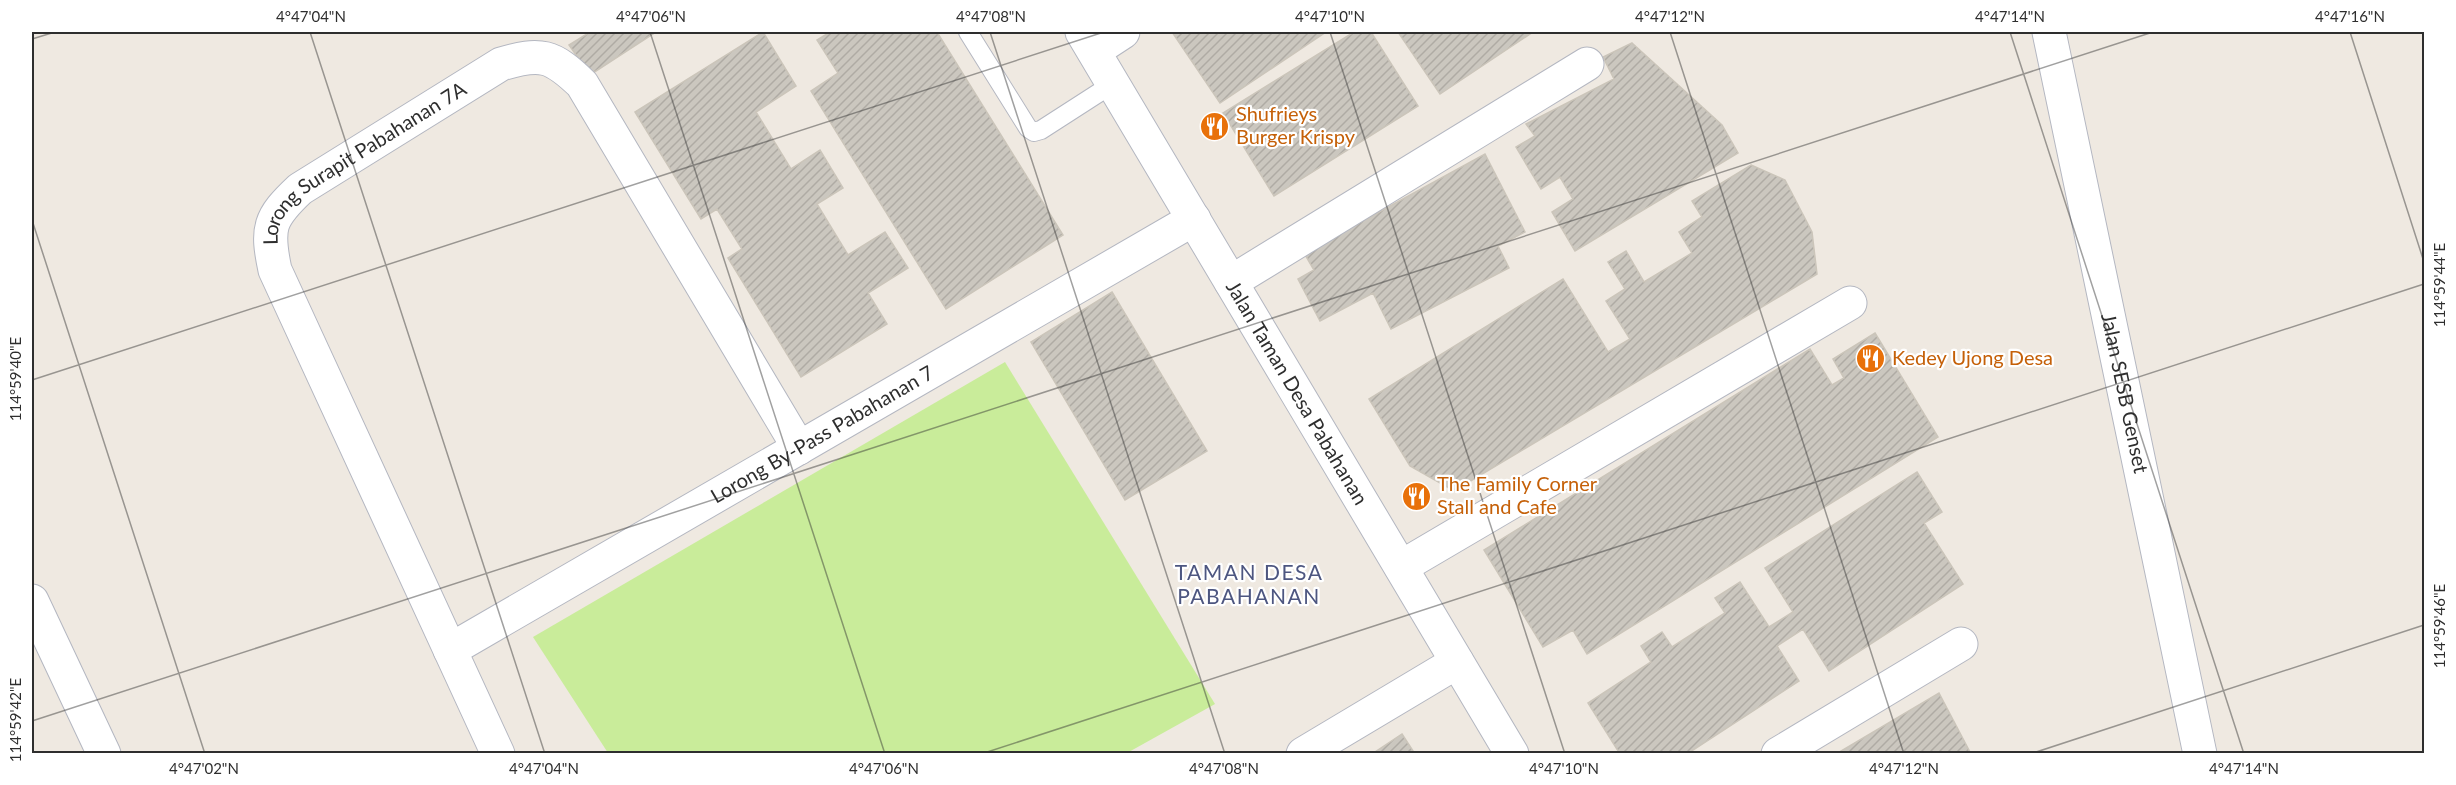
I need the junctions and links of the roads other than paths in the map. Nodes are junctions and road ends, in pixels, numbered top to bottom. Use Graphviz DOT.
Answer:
graph roads {
  1 [pos="968,32"];
  2 [pos="1123,32"];
  3 [pos="2049,32"];
  4 [pos="1088,41"];
  5 [pos="1587,64"];
  6 [pos="1114,83"];
  7 [pos="1194,219"];
  8 [pos="1231,282"];
  9 [pos="1850,303"];
  10 [pos="799,448"];
  11 [pos="1401,567"];
  12 [pos="32,601"];
  13 [pos="1961,644"];
  14 [pos="450,651"];
  15 [pos="1458,662"];
  16 [pos="104,753"];
  17 [pos="498,753"];
  18 [pos="1303,753"];
  19 [pos="1512,753"];
  20 [pos="1779,753"];
  21 [pos="2200,753"];
  1 -- 6 [label="lane"];
  2 -- 4 [label="street"];
  3 -- 21 [label="street, Jalan SESB Genset"];
  4 -- 6 [label="street, Jalan Taman Desa Pabahanan"];
  5 -- 8 [label="street"];
  6 -- 7 [label="street, Jalan Taman Desa Pabahanan"];
  7 -- 8 [label="street, Jalan Taman Desa Pabahanan"];
  7 -- 10 [label="street, Lorong By-Pass Pabahanan 7"];
  8 -- 11 [label="street, Jalan Taman Desa Pabahanan"];
  9 -- 11 [label="street"];
  10 -- 14 [label="street, Lorong By-Pass Pabahanan 7"];
  10 -- 14 [label="street, Lorong Surapit Pabahanan 7A"];
  11 -- 15 [label="street, Jalan Taman Desa Pabahanan"];
  12 -- 16 [label="street"];
  13 -- 20 [label="street"];
  14 -- 17 [label="street, Lorong Surapit Pabahanan 7A"];
  15 -- 18 [label="street"];
  15 -- 19 [label="street, Jalan Taman Desa Pabahanan"];
}
